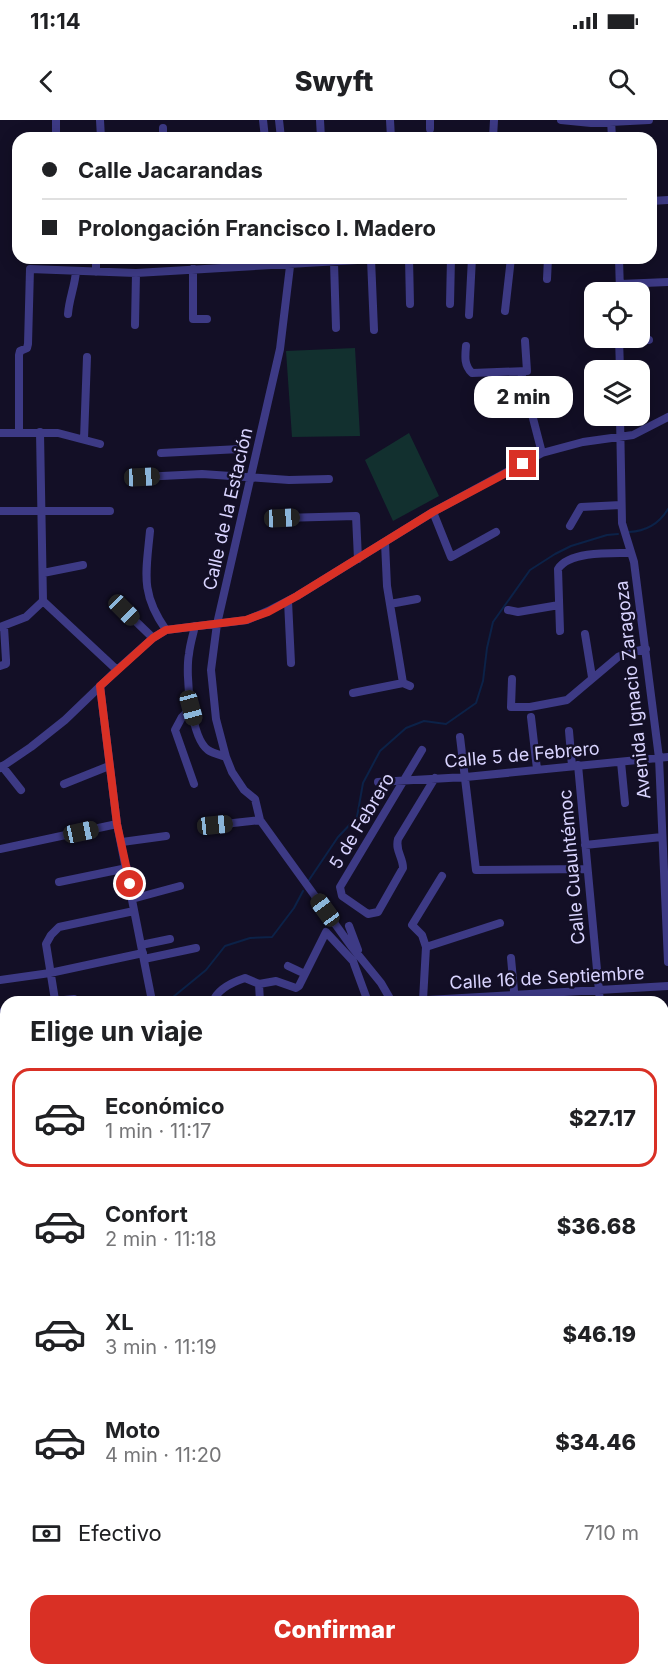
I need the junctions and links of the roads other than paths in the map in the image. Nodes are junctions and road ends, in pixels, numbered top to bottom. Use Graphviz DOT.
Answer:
graph roads {
  1 [pos="430,120"];
  2 [pos="561,120"];
  3 [pos="648,120"];
  4 [pos="611,121"];
  5 [pos="163,128"];
  6 [pos="430,129"];
  7 [pos="163,132"];
  8 [pos="96,264"];
  9 [pos="243,264"];
  10 [pos="291,264"];
  11 [pos="334,264"];
  12 [pos="371,264"];
  13 [pos="409,264"];
  14 [pos="451,264"];
  15 [pos="472,264"];
  16 [pos="510,264"];
  17 [pos="548,264"];
  18 [pos="619,264"];
  19 [pos="194,269"];
  20 [pos="76,271"];
  21 [pos="96,272"];
  22 [pos="136,273"];
  23 [pos="547,279"];
  24 [pos="620,282"];
  25 [pos="668,282"];
  26 [pos="650,284"];
  27 [pos="410,304"];
  28 [pos="450,304"];
  29 [pos="506,311"];
  30 [pos="68,314"];
  31 [pos="469,315"];
  32 [pos="207,319"];
  33 [pos="135,325"];
  34 [pos="336,328"];
  35 [pos="374,330"];
  36 [pos="525,341"];
  37 [pos="466,346"];
  38 [pos="87,357"];
  39 [pos="521,372"];
  40 [pos="668,417"];
  41 [pos="621,426"];
  42 [pos="19,432"];
  43 [pos="40,432"];
  44 [pos="0,433"];
  45 [pos="621,437"];
  46 [pos="84,439"];
  47 [pos="100,444"];
  48 [pos="240,449"];
  49 [pos="160,453"];
  50 [pos="542,453"];
  51 [pos="251,476"];
  52 [pos="142,477"];
  53 [pos="329,479"];
  54 [pos="621,505"];
  55 [pos="0,511"];
  56 [pos="110,511"];
  57 [pos="41,512"];
  58 [pos="433,512"];
  59 [pos="282,518"];
  60 [pos="570,526"];
  61 [pos="150,531"];
  62 [pos="496,532"];
  63 [pos="385,543"];
  64 [pos="630,553"];
  65 [pos="358,560"];
  66 [pos="83,566"];
  67 [pos="43,573"];
  68 [pos="417,599"];
  69 [pos="43,601"];
  70 [pos="288,601"];
  71 [pos="390,604"];
  72 [pos="559,605"];
  73 [pos="124,610"];
  74 [pos="508,610"];
  75 [pos="217,624"];
  76 [pos="195,626"];
  77 [pos="2,627"];
  78 [pos="166,630"];
  79 [pos="560,631"];
  80 [pos="585,634"];
  81 [pos="153,638"];
  82 [pos="646,649"];
  83 [pos="291,663"];
  84 [pos="0,666"];
  85 [pos="117,669"];
  86 [pos="592,677"];
  87 [pos="512,679"];
  88 [pos="100,686"];
  89 [pos="352,693"];
  90 [pos="191,708"];
  91 [pos="531,717"];
  92 [pos="569,730"];
  93 [pos="460,736"];
  94 [pos="422,750"];
  95 [pos="225,757"];
  96 [pos="664,758"];
  97 [pos="621,762"];
  98 [pos="575,765"];
  99 [pos="109,766"];
  100 [pos="1,767"];
  101 [pos="537,769"];
  102 [pos="466,777"];
  103 [pos="435,778"];
  104 [pos="405,780"];
  105 [pos="378,782"];
  106 [pos="64,784"];
  107 [pos="194,784"];
  108 [pos="21,790"];
  109 [pos="624,803"];
  110 [pos="260,820"];
  111 [pos="665,821"];
  112 [pos="117,824"];
  113 [pos="215,825"];
  114 [pos="166,836"];
  115 [pos="662,837"];
  116 [pos="122,842"];
  117 [pos="585,845"];
  118 [pos="0,849"];
  119 [pos="127,868"];
  120 [pos="587,869"];
  121 [pos="666,869"];
  122 [pos="442,876"];
  123 [pos="59,882"];
  124 [pos="180,886"];
  125 [pos="132,899"];
  126 [pos="134,912"];
  127 [pos="500,923"];
  128 [pos="349,926"];
  129 [pos="170,939"];
  130 [pos="141,945"];
  131 [pos="426,947"];
  132 [pos="196,948"];
  133 [pos="359,953"];
  134 [pos="143,956"];
  135 [pos="511,958"];
  136 [pos="668,962"];
  137 [pos="288,966"];
  138 [pos="358,972"];
  139 [pos="50,973"];
  140 [pos="305,974"];
  141 [pos="0,980"];
  142 [pos="259,984"];
  143 [pos="668,986"];
  144 [pos="599,990"];
  145 [pos="54,996"];
  146 [pos="149,996"];
  147 [pos="216,996"];
  148 [pos="260,996"];
  149 [pos="366,996"];
  150 [pos="389,996"];
  151 [pos="423,996"];
  152 [pos="514,996"];
  153 [pos="542,996"];
  154 [pos="600,996"];
  1 -- 6 [label="street"];
  2 -- 4 [label="street"];
  3 -- 4 [label="street"];
  5 -- 7 [label="street"];
  8 -- 21 [label="street"];
  9 -- 19 [label="street"];
  10 -- 51 [label="street, Calle de la Estación"];
  11 -- 34 [label="street"];
  12 -- 35 [label="street"];
  13 -- 27 [label="street"];
  14 -- 28 [label="street"];
  15 -- 31 [label="street"];
  16 -- 29 [label="street"];
  17 -- 23 [label="street"];
  18 -- 24 [label="street"];
  19 -- 22 [label="street"];
  19 -- 32 [label="street"];
  20 -- 21 [label="street"];
  20 -- 30 [label="street"];
  20 -- 42 [label="street"];
  21 -- 22 [label="street"];
  22 -- 33 [label="street"];
  25 -- 26 [label="street"];
  36 -- 39 [label="street"];
  37 -- 39 [label="street"];
  38 -- 46 [label="street"];
  39 -- 50 [label="street"];
  40 -- 45 [label="street"];
  41 -- 45 [label="street, Avenida Ignacio Zaragoza"];
  42 -- 43 [label="street"];
  42 -- 44 [label="street"];
  43 -- 46 [label="street"];
  43 -- 57 [label="street"];
  45 -- 50 [label="street"];
  45 -- 54 [label="street, Avenida Ignacio Zaragoza"];
  46 -- 47 [label="street"];
  48 -- 49 [label="street"];
  50 -- 58 [label="street"];
  51 -- 52 [label="street"];
  51 -- 53 [label="street"];
  51 -- 75 [label="street, Calle de la Estación"];
  54 -- 60 [label="street"];
  54 -- 64 [label="street, Avenida Ignacio Zaragoza"];
  55 -- 57 [label="street"];
  56 -- 57 [label="street"];
  57 -- 67 [label="street"];
  58 -- 62 [label="street"];
  58 -- 63 [label="street"];
  59 -- 65 [label="street"];
  61 -- 78 [label="street"];
  63 -- 65 [label="street"];
  63 -- 71 [label="street"];
  64 -- 72 [label="street"];
  64 -- 82 [label="street, Avenida Ignacio Zaragoza"];
  65 -- 70 [label="street"];
  66 -- 67 [label="street"];
  67 -- 69 [label="street"];
  68 -- 71 [label="street"];
  69 -- 77 [label="street"];
  69 -- 85 [label="street"];
  70 -- 75 [label="street"];
  70 -- 83 [label="street"];
  71 -- 89 [label="street"];
  72 -- 74 [label="street"];
  72 -- 79 [label="street"];
  73 -- 81 [label="street"];
  75 -- 76 [label="street"];
  75 -- 95 [label="street, Calle de la Estación"];
  76 -- 78 [label="street"];
  76 -- 90 [label="street"];
  77 -- 84 [label="street"];
  78 -- 81 [label="street"];
  80 -- 86 [label="street"];
  81 -- 85 [label="street"];
  82 -- 86 [label="street"];
  82 -- 96 [label="street, Avenida Ignacio Zaragoza"];
  85 -- 88 [label="street"];
  86 -- 87 [label="street"];
  88 -- 99 [label="street"];
  88 -- 100 [label="street"];
  90 -- 95 [label="street"];
  90 -- 107 [label="street"];
  91 -- 101 [label="street"];
  92 -- 98 [label="street, Calle Cuauhtémoc"];
  93 -- 102 [label="street"];
  94 -- 104 [label="street, 5 de Febrero"];
  95 -- 110 [label="street, Calle de la Estación"];
  96 -- 97 [label="street, Calle 5 de Febrero"];
  96 -- 111 [label="street, Avenida Ignacio Zaragoza"];
  97 -- 98 [label="street, Calle 5 de Febrero"];
  97 -- 109 [label="street"];
  98 -- 101 [label="street, Calle 5 de Febrero"];
  98 -- 117 [label="street, Calle Cuauhtémoc"];
  99 -- 106 [label="street"];
  99 -- 112 [label="street"];
  100 -- 108 [label="street"];
  101 -- 102 [label="street, Calle 5 de Febrero"];
  102 -- 103 [label="street, Calle 5 de Febrero"];
  102 -- 120 [label="street"];
  103 -- 104 [label="street, Calle 5 de Febrero"];
  103 -- 104 [label="street, 5 de Febrero"];
  104 -- 105 [label="street, Calle 5 de Febrero"];
  110 -- 113 [label="street"];
  110 -- 133 [label="street, Calle de la Estación"];
  111 -- 115 [label="street, Avenida Ignacio Zaragoza"];
  112 -- 116 [label="street"];
  112 -- 118 [label="street"];
  114 -- 116 [label="street"];
  115 -- 117 [label="street"];
  115 -- 121 [label="street, Avenida Ignacio Zaragoza"];
  116 -- 119 [label="street"];
  117 -- 120 [label="street, Calle Cuauhtémoc"];
  119 -- 123 [label="street"];
  119 -- 125 [label="street"];
  120 -- 144 [label="street, Calle Cuauhtémoc"];
  121 -- 136 [label="street, Avenida Ignacio Zaragoza"];
  122 -- 131 [label="street"];
  124 -- 125 [label="street"];
  125 -- 126 [label="street"];
  126 -- 130 [label="street"];
  126 -- 139 [label="street"];
  127 -- 131 [label="street"];
  128 -- 133 [label="street"];
  129 -- 130 [label="street"];
  130 -- 134 [label="street"];
  131 -- 151 [label="street"];
  132 -- 134 [label="street"];
  133 -- 138 [label="street"];
  133 -- 150 [label="street, Calle de la Estación"];
  134 -- 139 [label="street"];
  134 -- 146 [label="street"];
  135 -- 152 [label="street"];
  137 -- 140 [label="street"];
  138 -- 140 [label="street"];
  138 -- 149 [label="street"];
  139 -- 141 [label="street"];
  139 -- 145 [label="street"];
  140 -- 142 [label="street"];
  142 -- 147 [label="street"];
  142 -- 148 [label="street"];
  143 -- 144 [label="street, Calle 16 de Septiembre"];
  144 -- 153 [label="street, Calle 16 de Septiembre"];
  144 -- 154 [label="street, Calle Cuauhtémoc"];
}
